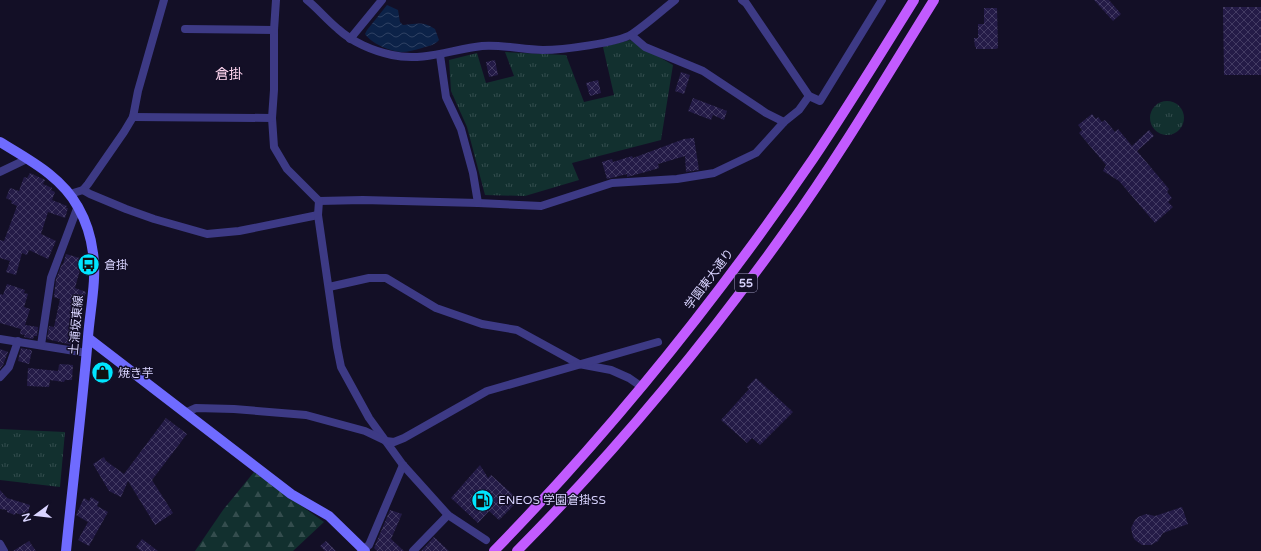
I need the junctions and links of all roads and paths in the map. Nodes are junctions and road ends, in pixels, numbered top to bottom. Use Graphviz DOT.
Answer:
graph roads {
  1 [pos="164,0"];
  2 [pos="276,0"];
  3 [pos="307,0"];
  4 [pos="382,0"];
  5 [pos="675,0"];
  6 [pos="742,0"];
  7 [pos="882,0"];
  8 [pos="914,0"];
  9 [pos="934,0"];
  10 [pos="185,29"];
  11 [pos="274,30"];
  12 [pos="631,35"];
  13 [pos="350,39"];
  14 [pos="440,55"];
  15 [pos="809,96"];
  16 [pos="133,116"];
  17 [pos="272,118"];
  18 [pos="784,122"];
  19 [pos="0,142"];
  20 [pos="27,159"];
  21 [pos="0,172"];
  22 [pos="83,190"];
  23 [pos="70,194"];
  24 [pos="318,201"];
  25 [pos="478,203"];
  26 [pos="78,206"];
  27 [pos="318,215"];
  28 [pos="329,288"];
  29 [pos="88,338"];
  30 [pos="0,339"];
  31 [pos="18,341"];
  32 [pos="658,342"];
  33 [pos="41,345"];
  34 [pos="87,353"];
  35 [pos="579,364"];
  36 [pos="0,377"];
  37 [pos="642,387"];
  38 [pos="185,414"];
  39 [pos="386,441"];
  40 [pos="403,465"];
  41 [pos="448,515"];
  42 [pos="486,540"];
  43 [pos="0,544"];
  44 [pos="363,550"];
  45 [pos="4,551"];
  46 [pos="66,551"];
  47 [pos="413,551"];
  48 [pos="494,551"];
  49 [pos="517,551"];
  1 -- 16 [label="street"];
  2 -- 11 [label="street"];
  3 -- 13 [label="street"];
  4 -- 13 [label="street"];
  5 -- 12 [label="street"];
  6 -- 15 [label="street"];
  7 -- 15 [label="street"];
  8 -- 37 [label="main road, 学園東大通り / 55"];
  9 -- 49 [label="main road, 55"];
  10 -- 11 [label="street"];
  11 -- 17 [label="street"];
  12 -- 14 [label="street"];
  12 -- 18 [label="street"];
  13 -- 14 [label="street"];
  14 -- 25 [label="street"];
  15 -- 18 [label="street"];
  16 -- 17 [label="street"];
  16 -- 22 [label="street"];
  17 -- 24 [label="street"];
  18 -- 25 [label="street"];
  19 -- 20 [label="main road, 土浦坂東線"];
  20 -- 21 [label="street"];
  20 -- 23 [label="main road, 土浦坂東線"];
  22 -- 23 [label="street"];
  22 -- 27 [label="street"];
  23 -- 26 [label="main road, 土浦坂東線"];
  24 -- 25 [label="street"];
  24 -- 27 [label="street"];
  26 -- 29 [label="main road, 土浦坂東線"];
  26 -- 33 [label="street"];
  27 -- 28 [label="street"];
  28 -- 35 [label="street"];
  28 -- 39 [label="street"];
  29 -- 34 [label="main road, 土浦坂東線"];
  29 -- 38 [label="main road"];
  30 -- 31 [label="street"];
  31 -- 33 [label="street"];
  31 -- 36 [label="street"];
  32 -- 35 [label="street"];
  33 -- 34 [label="street"];
  34 -- 46 [label="main road, 土浦坂東線"];
  35 -- 37 [label="street"];
  35 -- 39 [label="street"];
  37 -- 48 [label="main road, 学園東大通り / 55"];
  38 -- 39 [label="street"];
  38 -- 44 [label="main road"];
  39 -- 40 [label="street"];
  40 -- 41 [label="street"];
  40 -- 44 [label="street"];
  41 -- 42 [label="street"];
  41 -- 47 [label="street"];
  43 -- 45 [label="street"];
}
